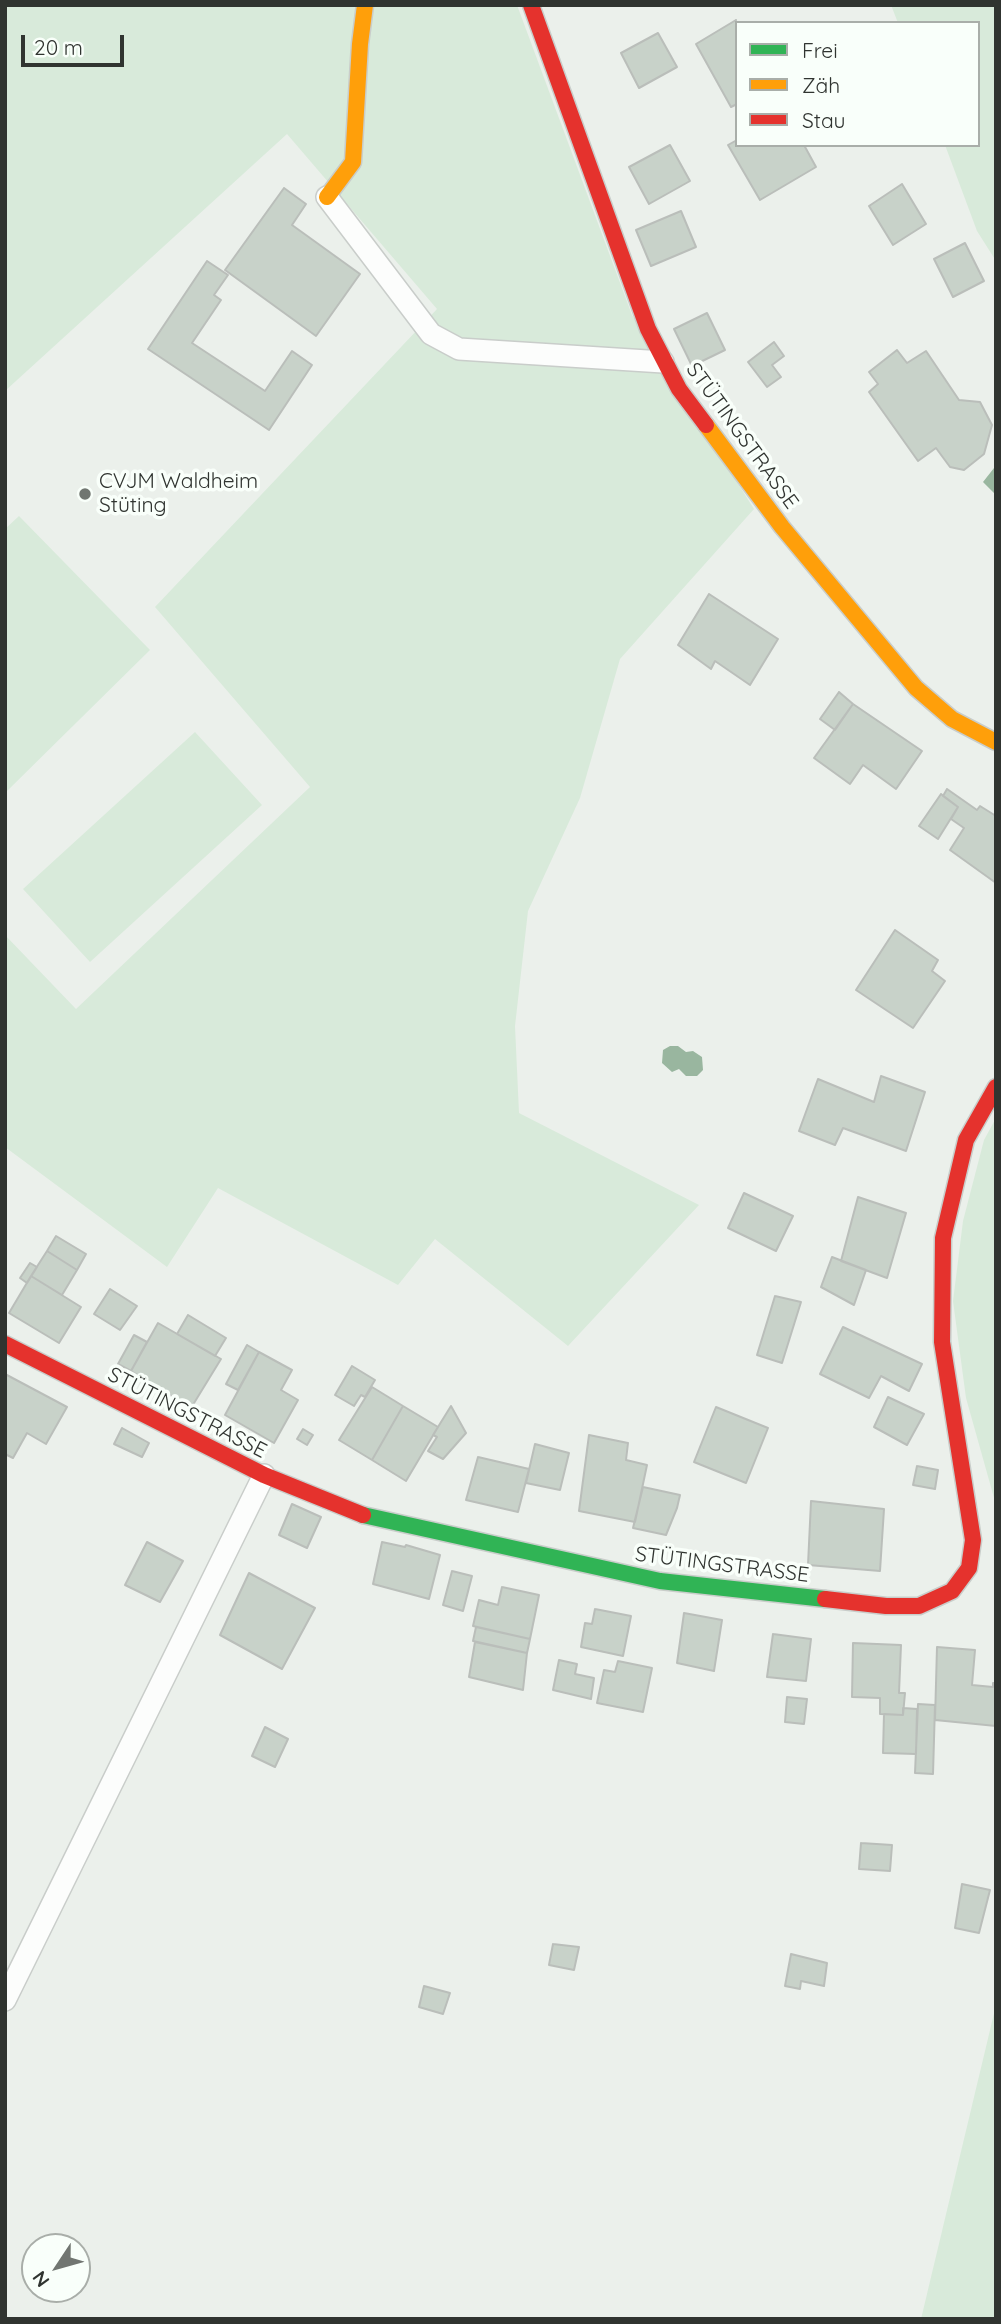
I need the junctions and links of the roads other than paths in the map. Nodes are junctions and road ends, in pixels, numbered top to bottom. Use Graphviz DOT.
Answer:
graph roads {
  1 [pos="365,5"];
  2 [pos="531,5"];
  3 [pos="327,197"];
  4 [pos="663,362"];
  5 [pos="996,742"];
  6 [pos="996,1087"];
  7 [pos="5,1344"];
  8 [pos="264,1475"];
  9 [pos="5,2000"];
  1 -- 3 [label="street"];
  2 -- 4 [label="street, STÜTINGSTRASSE"];
  3 -- 4 [label="lane"];
  4 -- 5 [label="street, STÜTINGSTRASSE"];
  6 -- 8 [label="street, STÜTINGSTRASSE"];
  7 -- 8 [label="street, STÜTINGSTRASSE"];
  8 -- 9 [label="lane"];
}
